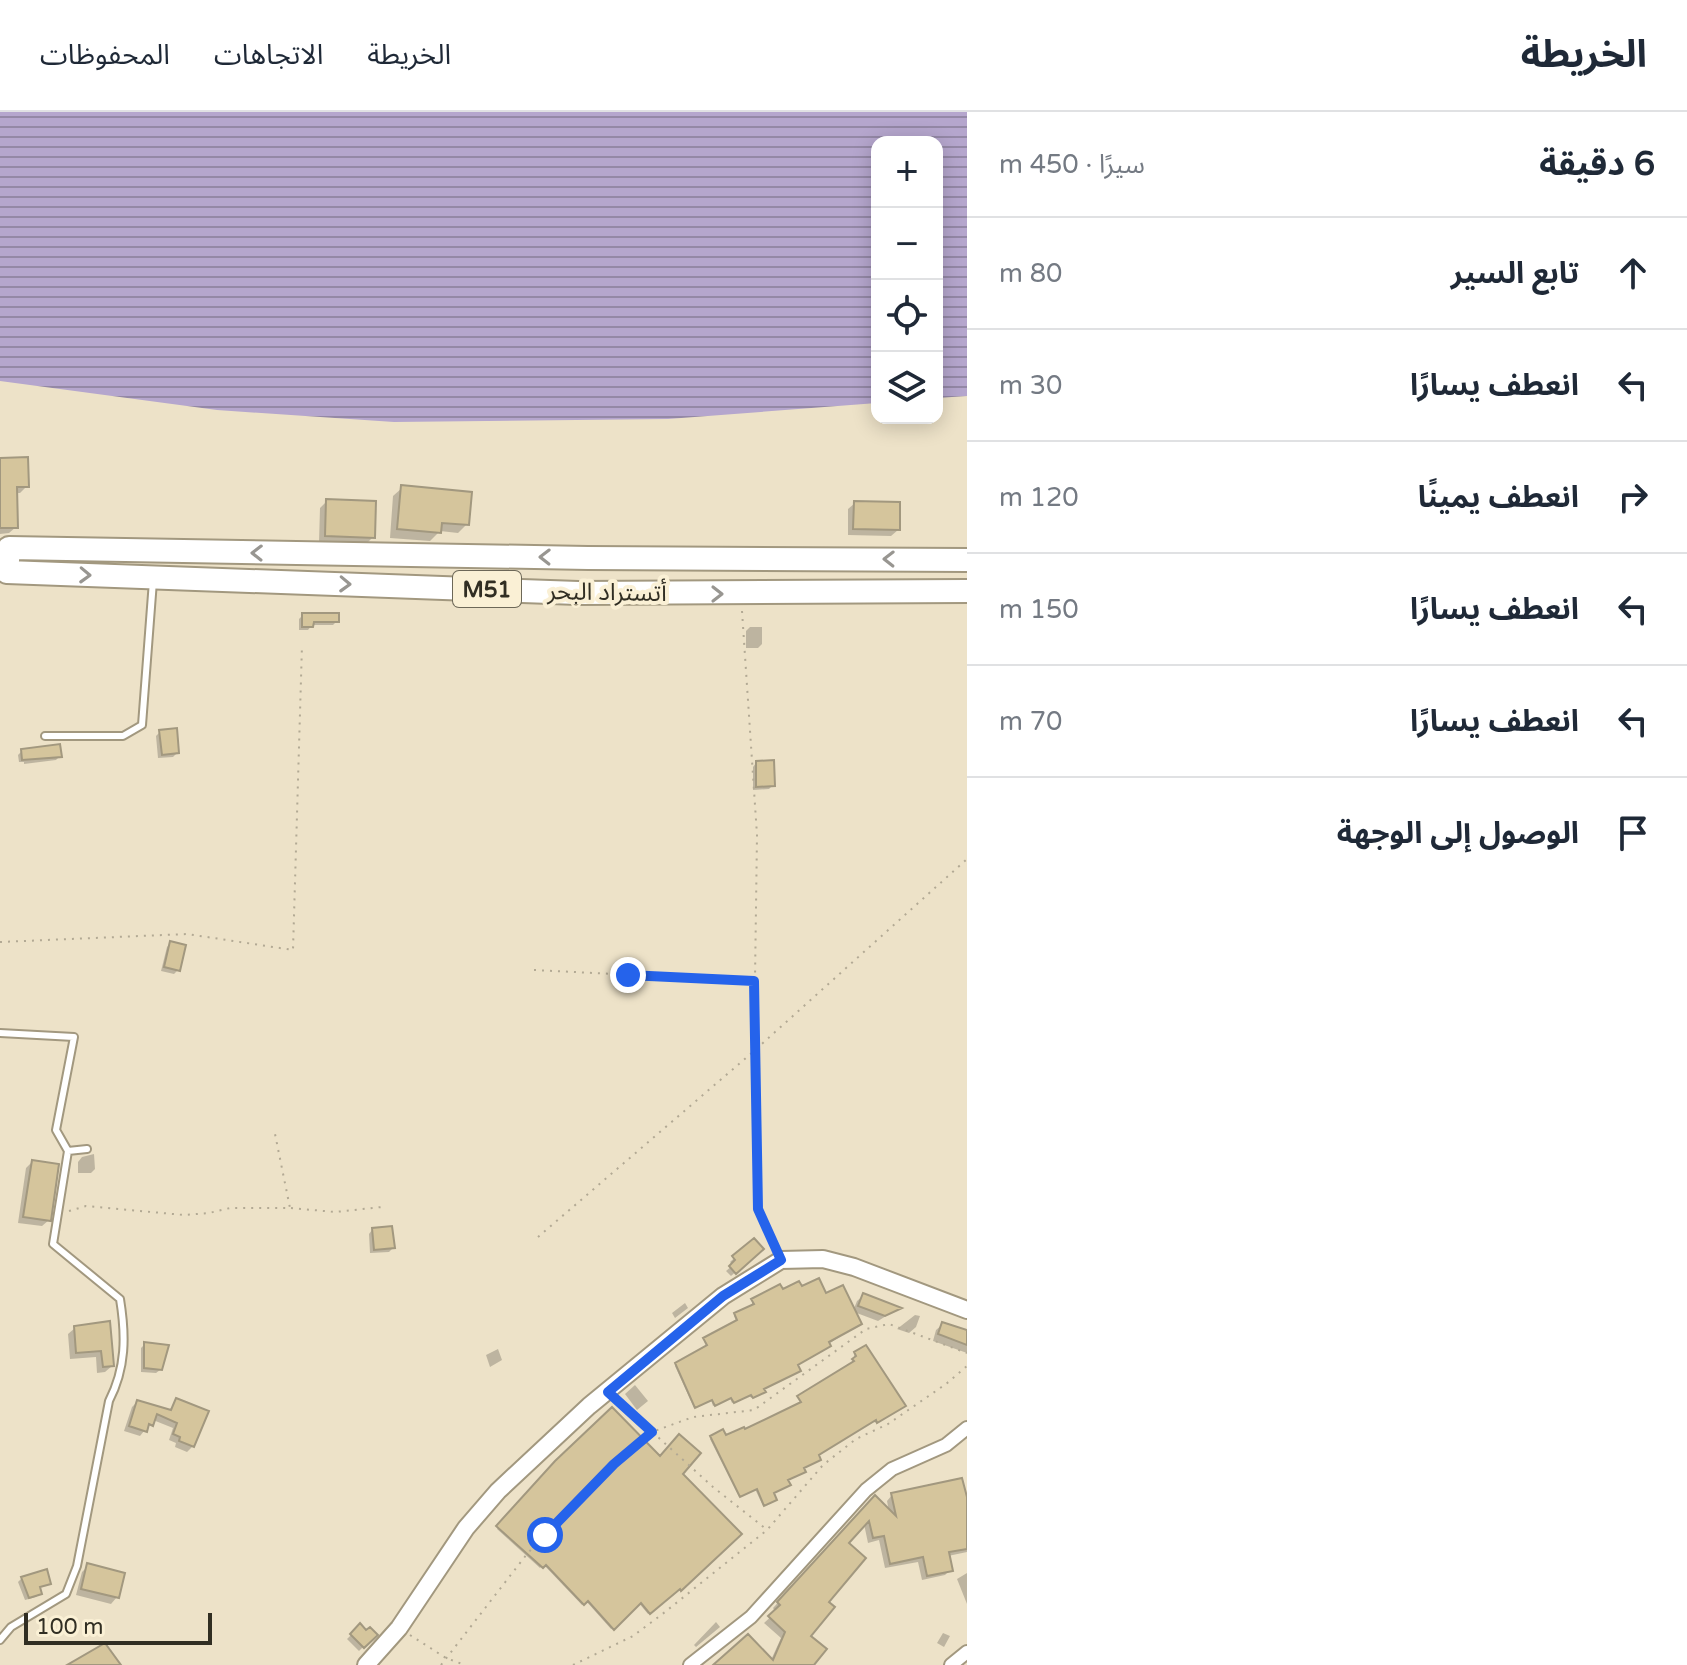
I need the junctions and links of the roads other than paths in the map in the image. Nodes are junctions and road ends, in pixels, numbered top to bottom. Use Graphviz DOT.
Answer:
graph roads {
  1 [pos="582,558"];
  2 [pos="614,558"];
  3 [pos="967,560"];
  4 [pos="154,578"];
  5 [pos="967,591"];
  6 [pos="578,593"];
  7 [pos="610,593"];
  8 [pos="45,736"];
  9 [pos="0,1033"];
  10 [pos="87,1149"];
  11 [pos="68,1151"];
  12 [pos="967,1310"];
  13 [pos="967,1428"];
  14 [pos="0,1640"];
  15 [pos="967,1652"];
  16 [pos="366,1665"];
  17 [pos="690,1665"];
  18 [pos="951,1665"];
  1 -- 2 [label="highway, أتستراد البحر / M51"];
  1 -- 4 [label="highway, أتستراد البحر / M51, one-way"];
  1 -- 6 [label="highway"];
  3 -- 2 [label="highway, أتستراد البحر / M51, one-way"];
  2 -- 7 [label="highway"];
  4 -- 6 [label="highway, أتستراد البحر / M51, one-way"];
  4 -- 8 [label="lane"];
  7 -- 5 [label="highway, أتستراد البحر / M51, one-way"];
  6 -- 7 [label="highway, أتستراد البحر / M51"];
  9 -- 11 [label="lane"];
  10 -- 11 [label="lane"];
  11 -- 14 [label="lane"];
  12 -- 16 [label="main road"];
  13 -- 17 [label="street"];
  15 -- 18 [label="street"];
}
